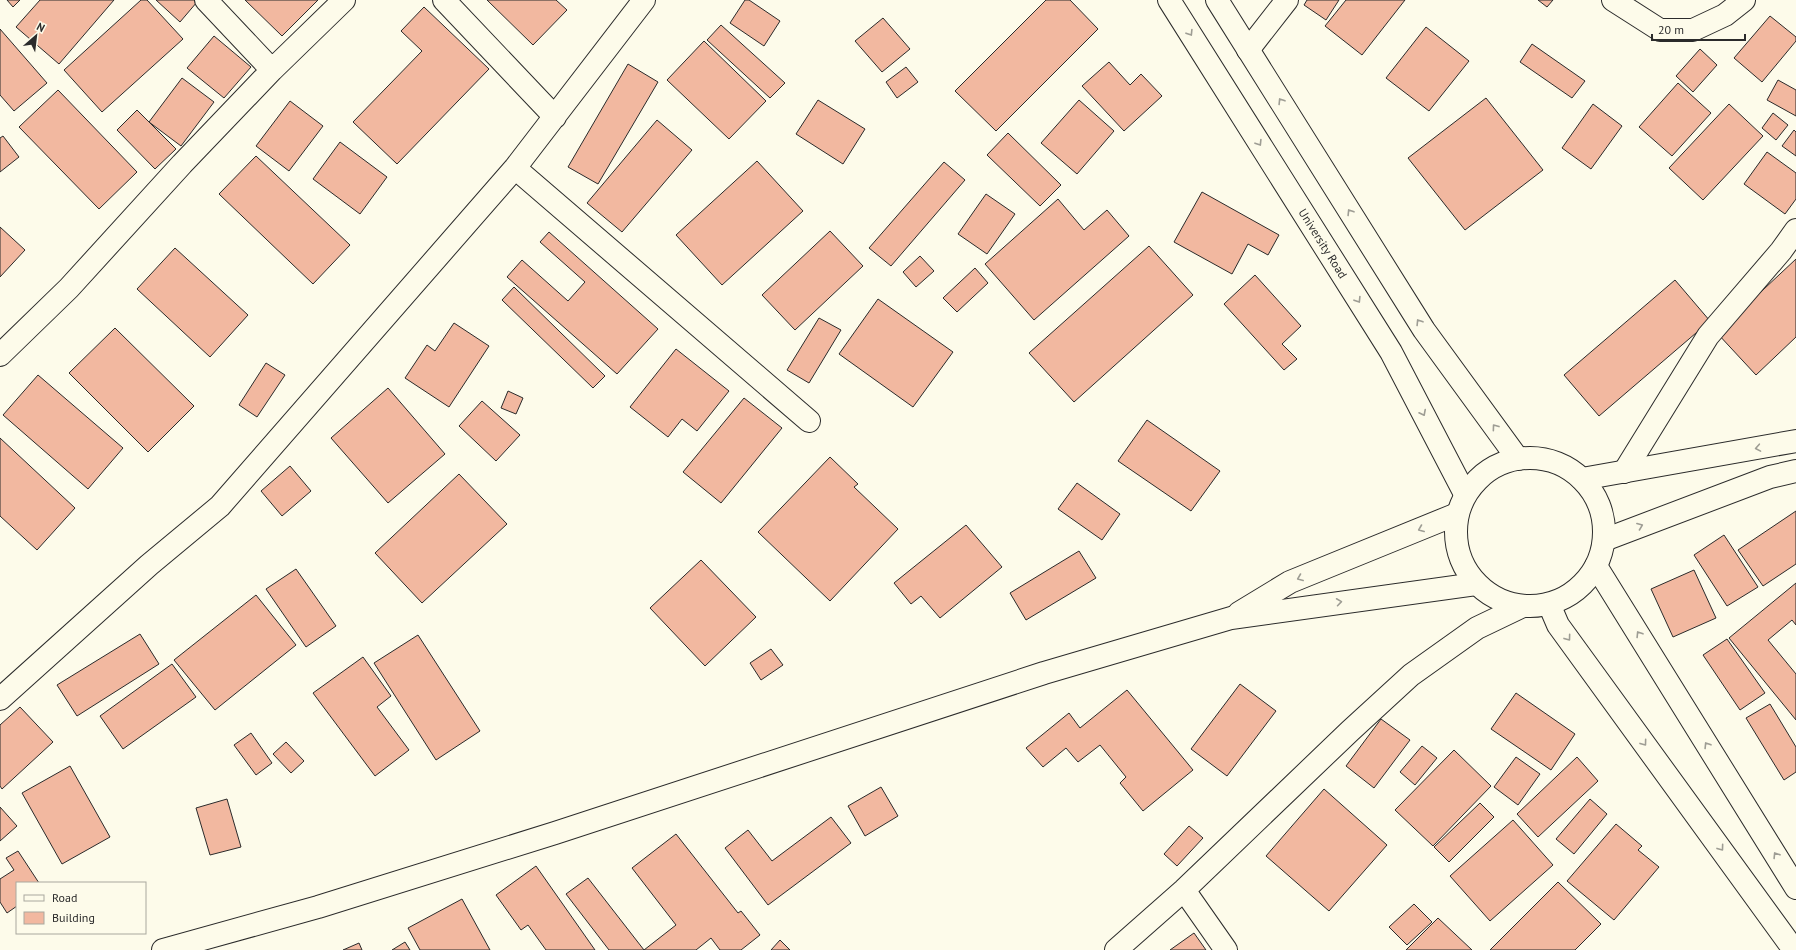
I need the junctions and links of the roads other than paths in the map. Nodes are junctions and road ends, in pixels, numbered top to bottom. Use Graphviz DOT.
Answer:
graph roads {
  1 [pos="206,0"];
  2 [pos="344,0"];
  3 [pos="444,0"];
  4 [pos="644,0"];
  5 [pos="1169,0"];
  6 [pos="1217,0"];
  7 [pos="1287,0"];
  8 [pos="1613,0"];
  9 [pos="1744,0"];
  10 [pos="1248,50"];
  11 [pos="272,70"];
  12 [pos="555,117"];
  13 [pos="515,168"];
  14 [pos="1796,230"];
  15 [pos="0,355"];
  16 [pos="809,421"];
  17 [pos="1796,441"];
  18 [pos="1518,458"];
  19 [pos="1796,471"];
  20 [pos="1624,472"];
  21 [pos="1582,479"];
  22 [pos="1461,504"];
  23 [pos="1604,540"];
  24 [pos="1596,566"];
  25 [pos="1476,584"];
  26 [pos="1549,604"];
  27 [pos="1523,606"];
  28 [pos="1231,618"];
  29 [pos="0,700"];
  30 [pos="1796,888"];
  31 [pos="1184,890"];
  32 [pos="163,950"];
  33 [pos="1116,950"];
  34 [pos="1226,950"];
  35 [pos="1794,950"];
  1 -- 11 [label="street"];
  2 -- 11 [label="street"];
  3 -- 12 [label="street"];
  4 -- 12 [label="street"];
  5 -- 22 [label="street, University Road, one-way"];
  6 -- 10 [label="street"];
  7 -- 10 [label="street"];
  8 -- 9 [label="street"];
  18 -- 10 [label="street, one-way"];
  11 -- 15 [label="street"];
  12 -- 13 [label="street"];
  13 -- 16 [label="street"];
  13 -- 29 [label="street"];
  14 -- 20 [label="street"];
  17 -- 20 [label="street, one-way"];
  18 -- 21 [label="street"];
  18 -- 22 [label="street"];
  23 -- 19 [label="street, one-way"];
  20 -- 21 [label="street"];
  21 -- 23 [label="street"];
  22 -- 25 [label="street"];
  22 -- 28 [label="street, one-way"];
  23 -- 24 [label="street"];
  24 -- 26 [label="street"];
  30 -- 24 [label="street, one-way"];
  25 -- 27 [label="street"];
  28 -- 25 [label="street, one-way"];
  26 -- 27 [label="street"];
  26 -- 35 [label="street, one-way"];
  27 -- 31 [label="street"];
  28 -- 32 [label="street"];
  31 -- 33 [label="street"];
  31 -- 34 [label="street"];
}
